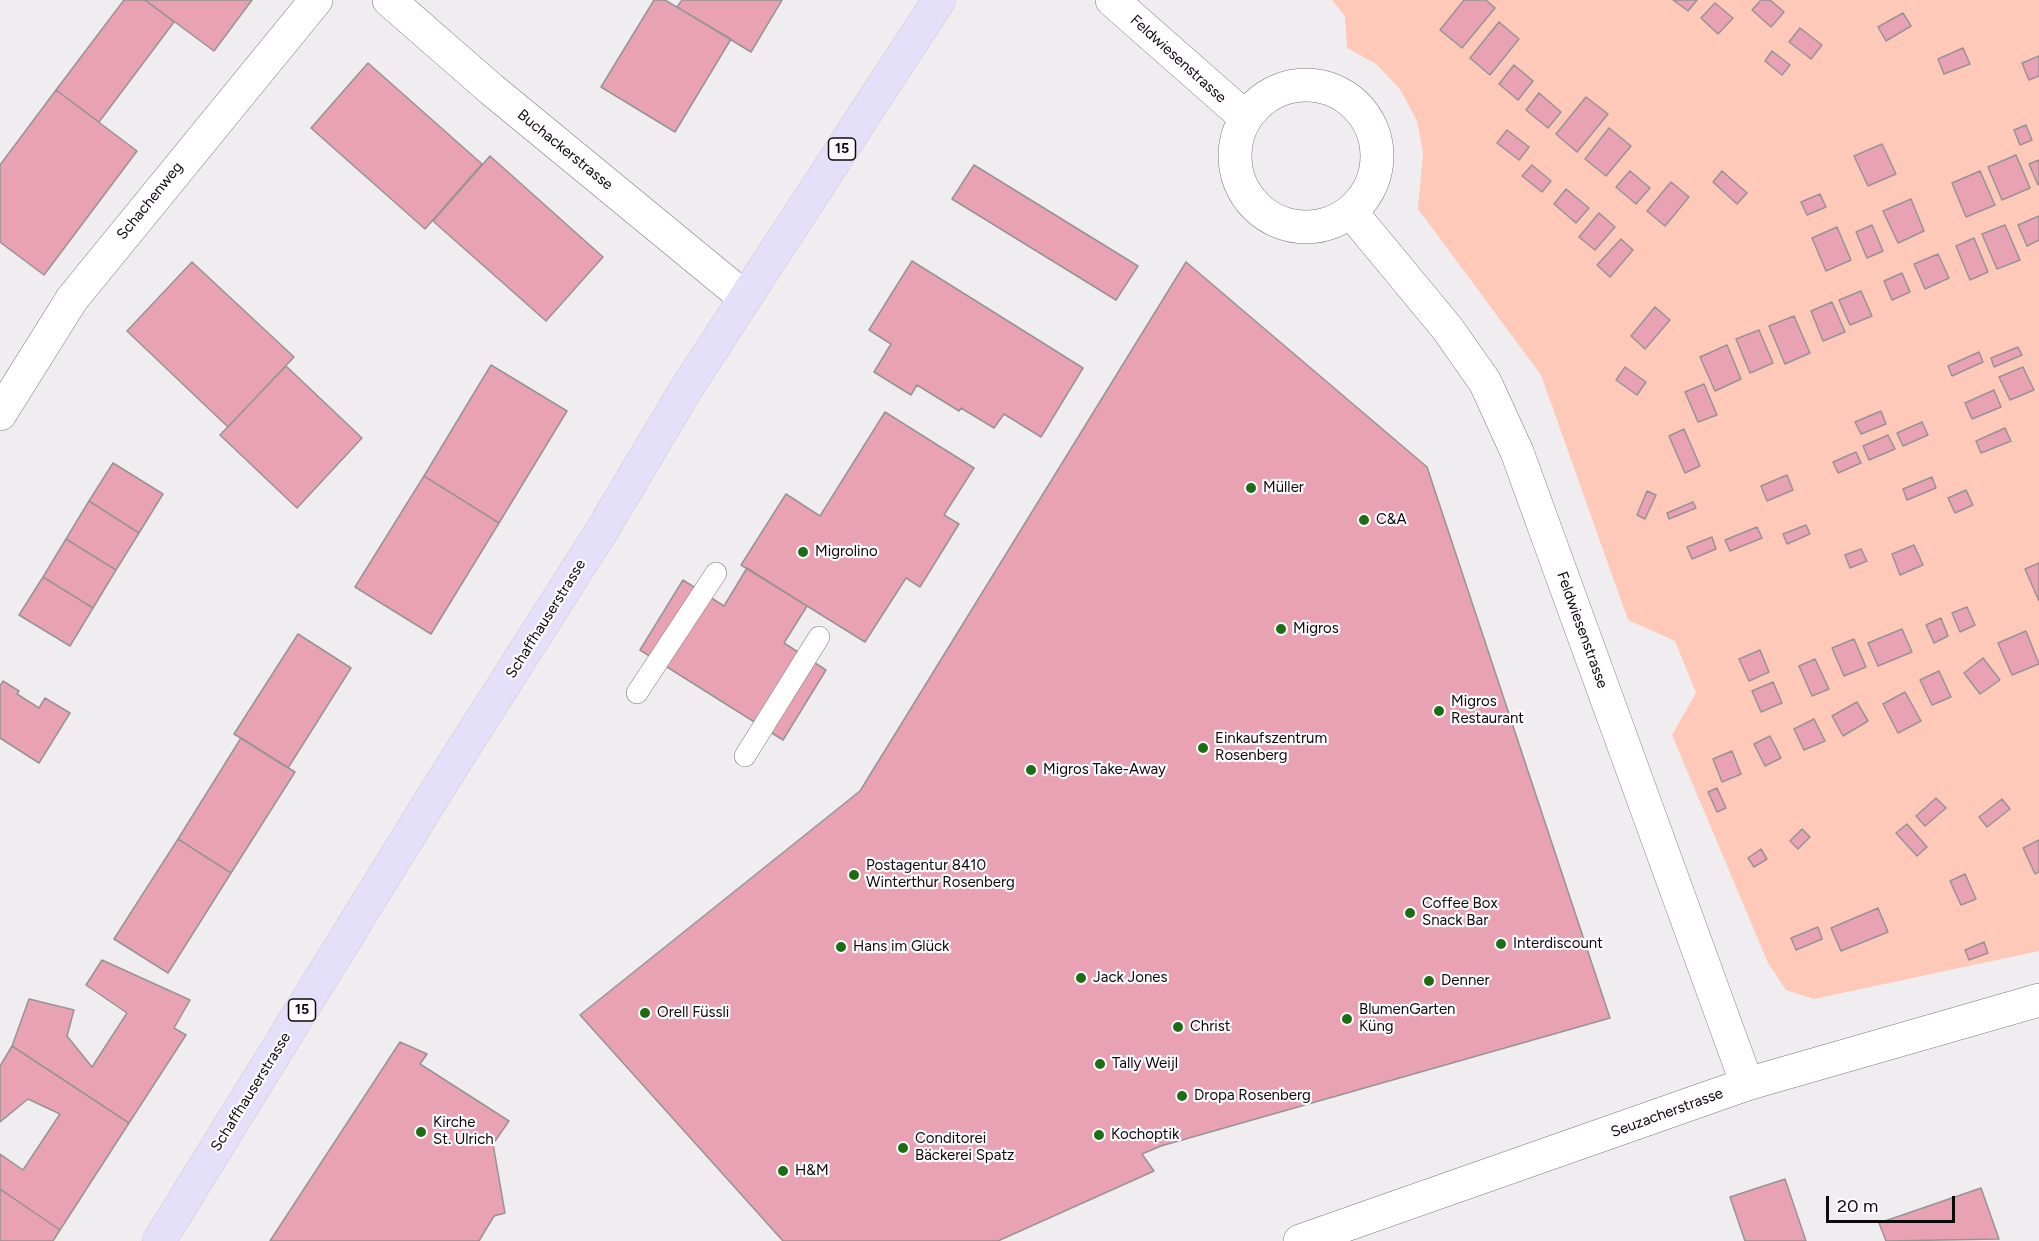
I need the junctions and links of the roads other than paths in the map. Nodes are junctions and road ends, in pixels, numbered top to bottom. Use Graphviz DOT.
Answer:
graph roads {
  1 [pos="316,0"];
  2 [pos="389,0"];
  3 [pos="939,0"];
  4 [pos="1112,0"];
  5 [pos="1245,117"];
  6 [pos="1351,212"];
  7 [pos="744,297"];
  8 [pos="0,414"];
  9 [pos="716,573"];
  10 [pos="819,637"];
  11 [pos="637,693"];
  12 [pos="745,756"];
  13 [pos="2039,1000"];
  14 [pos="1747,1084"];
  15 [pos="159,1241"];
  16 [pos="1300,1241"];
  1 -- 8 [label="street, Schachenweg"];
  2 -- 7 [label="street, Buchackerstrasse"];
  3 -- 7 [label="main road, Schaffhauserstrasse / 15"];
  4 -- 5 [label="street, Feldwiesenstrasse"];
  5 -- 6 [label="street"];
  5 -- 6 [label="street"];
  6 -- 14 [label="street, Feldwiesenstrasse"];
  7 -- 15 [label="main road, Schaffhauserstrasse / 15"];
  9 -- 11 [label="lane"];
  10 -- 12 [label="lane"];
  13 -- 14 [label="street, Seuzacherstrasse"];
  14 -- 16 [label="street, Seuzacherstrasse"];
}
